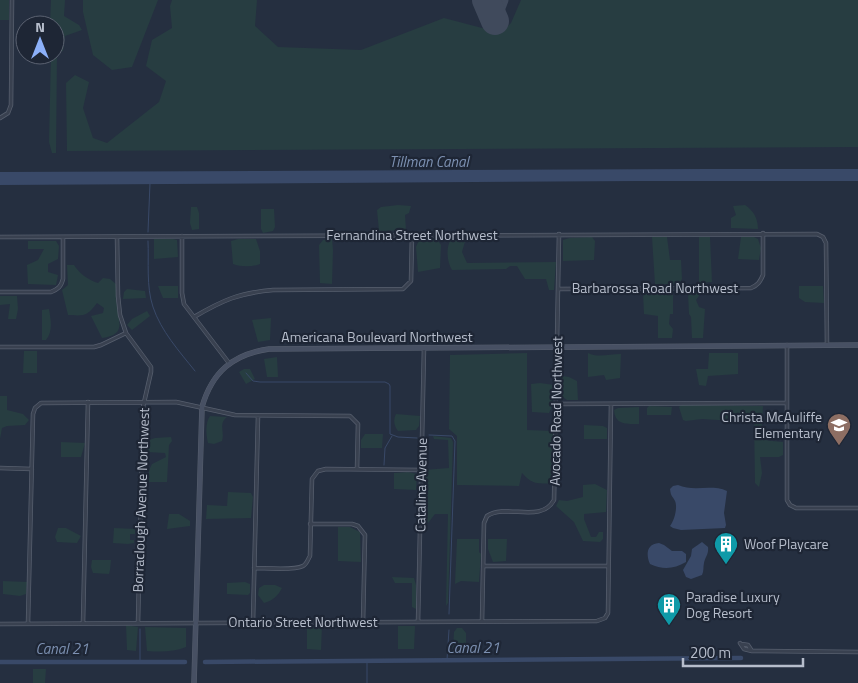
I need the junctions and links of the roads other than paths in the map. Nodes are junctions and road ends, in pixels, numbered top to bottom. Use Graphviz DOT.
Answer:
graph roads {
  1 [pos="12,0"];
  2 [pos="0,118"];
  3 [pos="763,233"];
  4 [pos="558,234"];
  5 [pos="412,235"];
  6 [pos="182,236"];
  7 [pos="0,237"];
  8 [pos="63,237"];
  9 [pos="117,237"];
  10 [pos="558,289"];
  11 [pos="0,292"];
  12 [pos="194,317"];
  13 [pos="126,333"];
  14 [pos="787,345"];
  15 [pos="827,345"];
  16 [pos="858,345"];
  17 [pos="424,347"];
  18 [pos="557,347"];
  19 [pos="0,348"];
  20 [pos="229,363"];
  21 [pos="144,401"];
  22 [pos="88,402"];
  23 [pos="786,403"];
  24 [pos="556,404"];
  25 [pos="610,404"];
  26 [pos="202,407"];
  27 [pos="258,416"];
  28 [pos="0,468"];
  29 [pos="32,469"];
  30 [pos="357,469"];
  31 [pos="421,470"];
  32 [pos="858,508"];
  33 [pos="310,524"];
  34 [pos="483,566"];
  35 [pos="608,566"];
  36 [pos="254,568"];
  37 [pos="482,621"];
  38 [pos="253,622"];
  39 [pos="363,622"];
  40 [pos="418,622"];
  41 [pos="28,623"];
  42 [pos="138,623"];
  43 [pos="196,623"];
  44 [pos="0,624"];
  45 [pos="83,624"];
  46 [pos="741,643"];
  47 [pos="858,652"];
  48 [pos="194,683"];
  1 -- 2 [label="street"];
  3 -- 4 [label="street, Fernandina Street Northwest"];
  3 -- 10 [label="street, Barbarossa Road Northwest"];
  3 -- 15 [label="street, Fernandina Street Northwest"];
  4 -- 5 [label="street, Fernandina Street Northwest"];
  4 -- 10 [label="street, Avocado Road Northwest"];
  5 -- 6 [label="street, Fernandina Street Northwest"];
  5 -- 12 [label="street"];
  6 -- 9 [label="street, Fernandina Street Northwest"];
  6 -- 12 [label="street"];
  7 -- 8 [label="street, Fernandina Street Northwest"];
  8 -- 9 [label="street, Fernandina Street Northwest"];
  8 -- 11 [label="street"];
  9 -- 13 [label="street, Borraclough Avenue Northwest"];
  10 -- 18 [label="street, Avocado Road Northwest"];
  12 -- 20 [label="street"];
  13 -- 19 [label="street"];
  13 -- 21 [label="street, Borraclough Avenue Northwest"];
  14 -- 15 [label="street, Americana Boulevard Northwest"];
  14 -- 18 [label="street, Americana Boulevard Northwest"];
  14 -- 23 [label="street"];
  15 -- 16 [label="street, Americana Boulevard Northwest"];
  17 -- 18 [label="street, Americana Boulevard Northwest"];
  17 -- 20 [label="street, Americana Boulevard Northwest"];
  17 -- 31 [label="street, Catalina Avenue"];
  18 -- 24 [label="street, Avocado Road Northwest"];
  20 -- 26 [label="street, Americana Boulevard Northwest"];
  21 -- 22 [label="street"];
  21 -- 26 [label="street"];
  21 -- 42 [label="street, Borraclough Avenue Northwest"];
  22 -- 29 [label="street"];
  22 -- 45 [label="street"];
  23 -- 25 [label="street"];
  23 -- 32 [label="street"];
  24 -- 25 [label="street"];
  24 -- 34 [label="street, Avocado Road Northwest"];
  25 -- 35 [label="street"];
  26 -- 27 [label="street"];
  26 -- 43 [label="street, Americana Boulevard Northwest"];
  27 -- 30 [label="street"];
  27 -- 36 [label="street"];
  28 -- 29 [label="street"];
  29 -- 41 [label="street"];
  30 -- 31 [label="street"];
  30 -- 33 [label="street"];
  31 -- 40 [label="street, Catalina Avenue"];
  33 -- 36 [label="street"];
  33 -- 39 [label="street"];
  34 -- 35 [label="street"];
  34 -- 37 [label="street, Avocado Road Northwest"];
  35 -- 37 [label="street, Ontario Street Northwest"];
  36 -- 38 [label="street"];
  37 -- 40 [label="street, Ontario Street Northwest"];
  38 -- 39 [label="street, Ontario Street Northwest"];
  38 -- 43 [label="street, Ontario Street Northwest"];
  39 -- 40 [label="street, Ontario Street Northwest"];
  41 -- 44 [label="street, Ontario Street Northwest"];
  41 -- 45 [label="street, Ontario Street Northwest"];
  42 -- 43 [label="street, Ontario Street Northwest"];
  42 -- 45 [label="street, Ontario Street Northwest"];
  43 -- 48 [label="street, Americana Boulevard Northwest"];
  46 -- 47 [label="street"];
}
